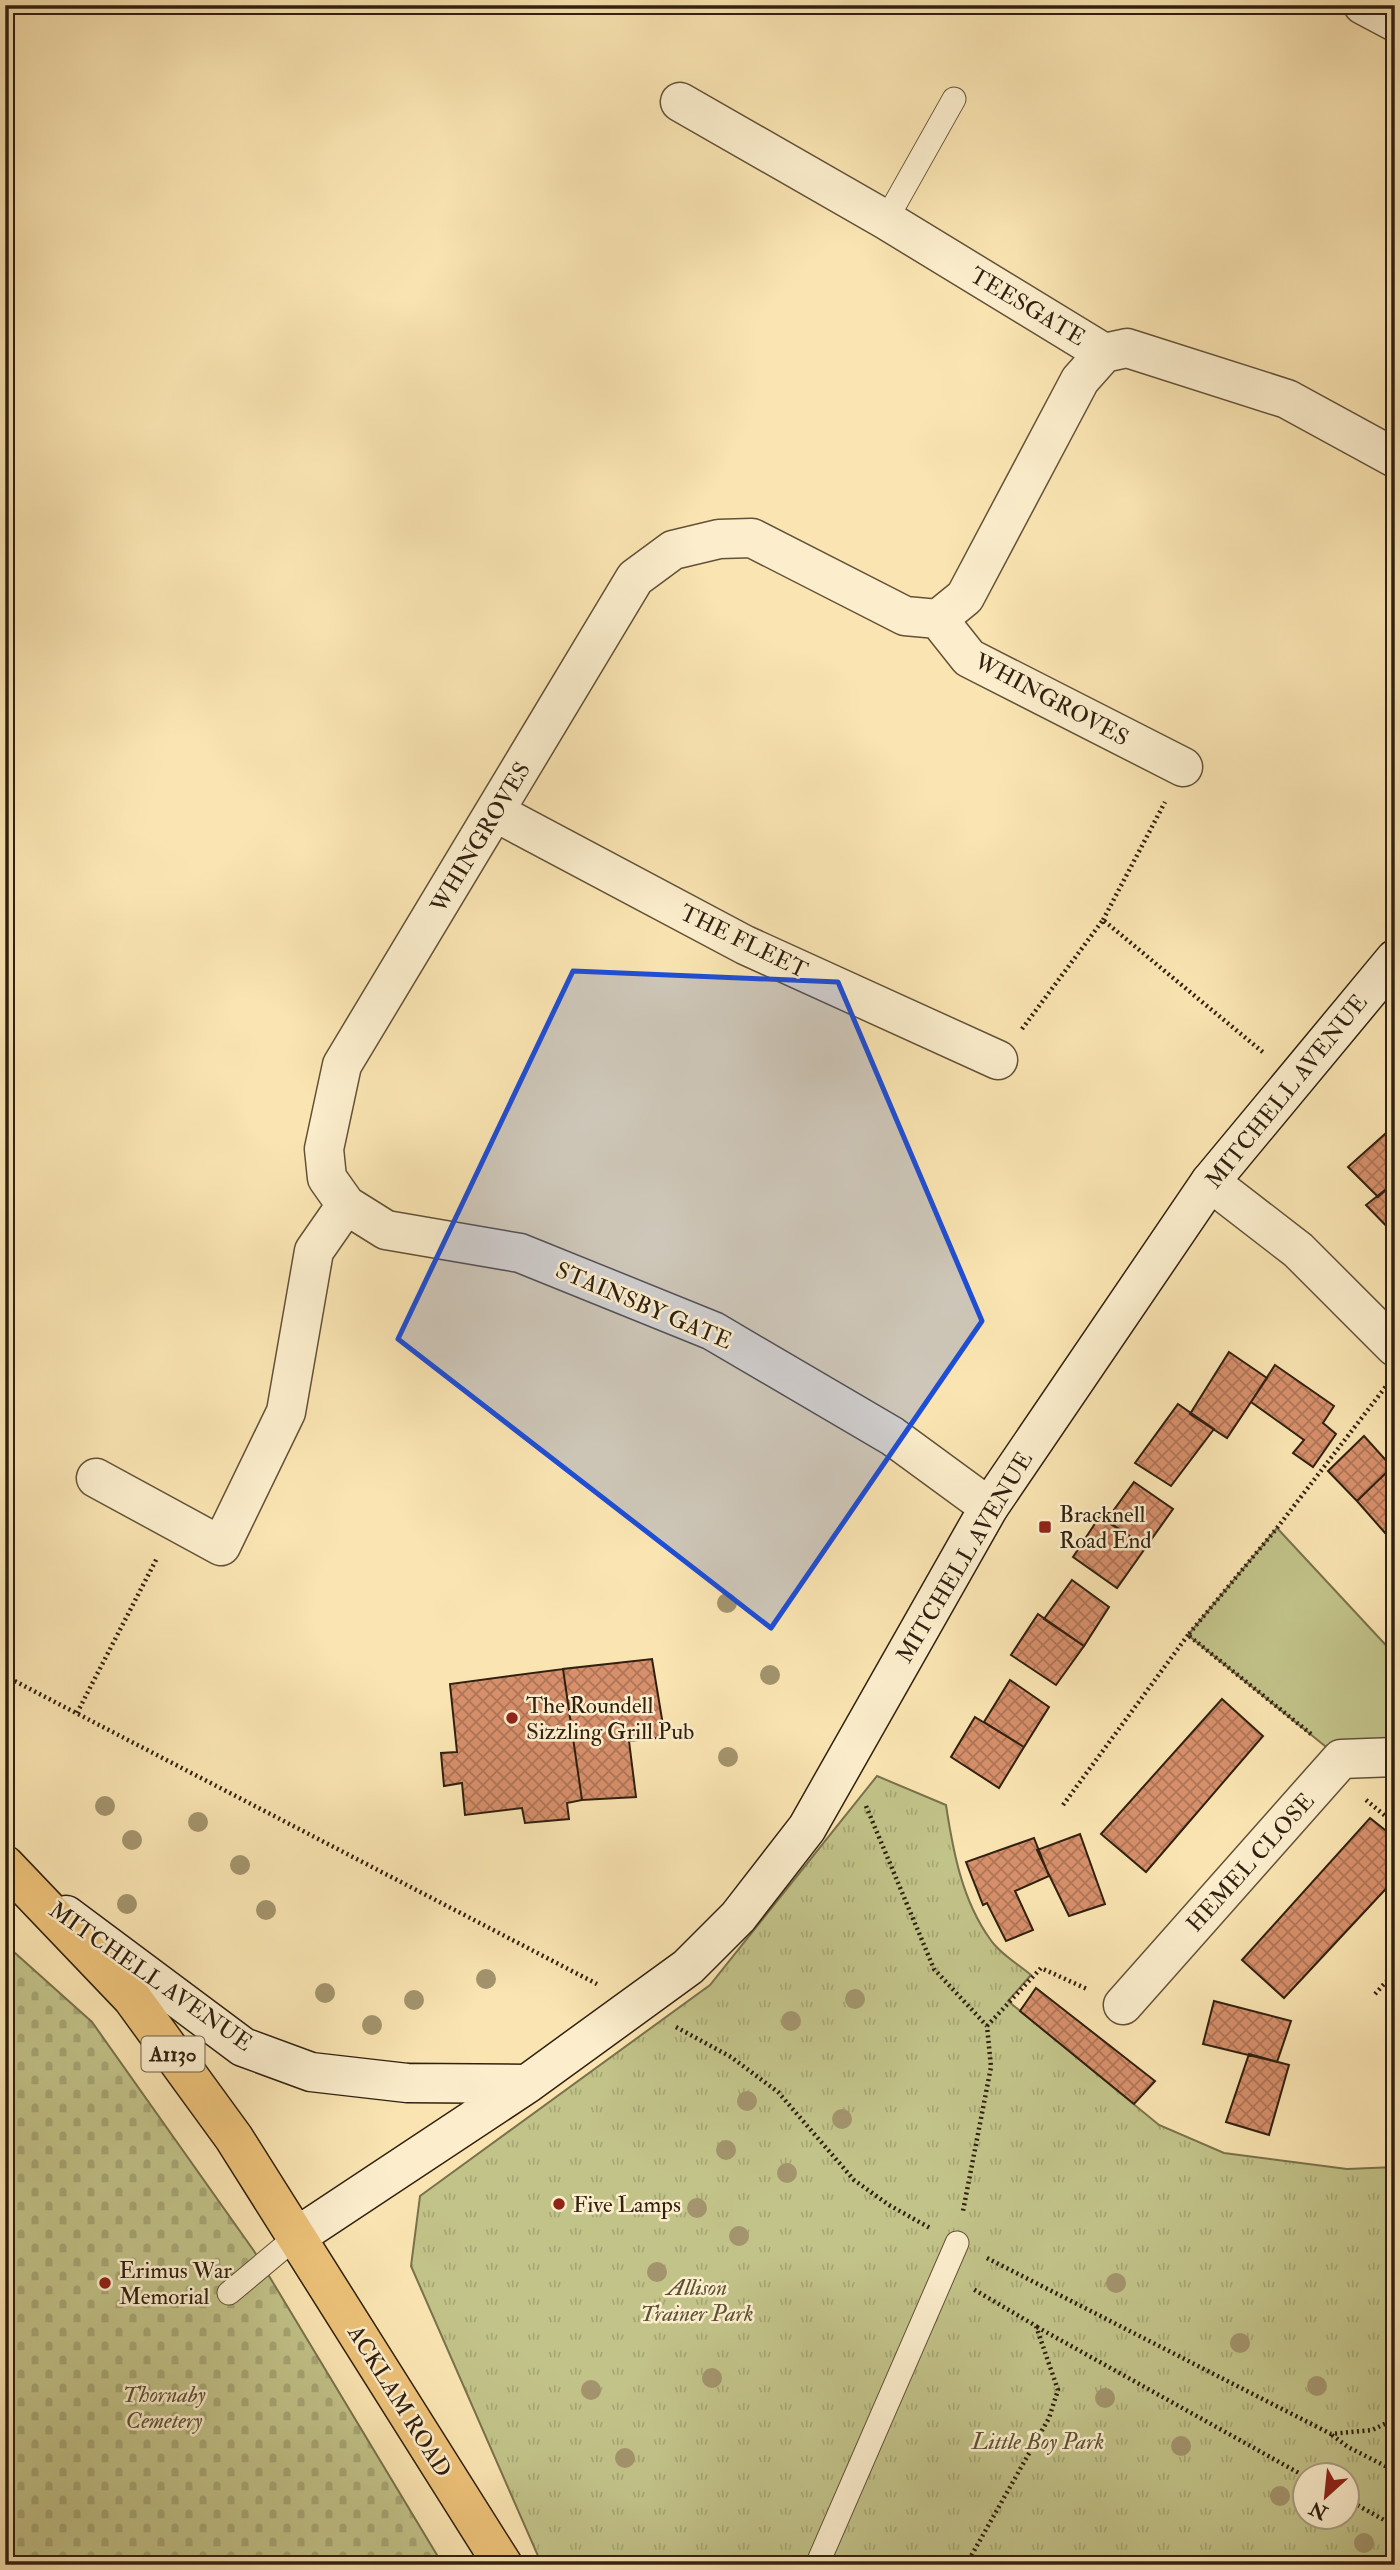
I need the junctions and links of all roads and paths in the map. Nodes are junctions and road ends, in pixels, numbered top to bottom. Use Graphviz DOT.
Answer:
graph roads {
  1 [pos="1363,5"];
  2 [pos="1395,22"];
  3 [pos="954,99"];
  4 [pos="680,102"];
  5 [pos="886,220"];
  6 [pos="1104,353"];
  7 [pos="1395,458"];
  8 [pos="937,619"];
  9 [pos="1183,766"];
  10 [pos="495,812"];
  11 [pos="1103,920"];
  12 [pos="1395,959"];
  13 [pos="998,1060"];
  14 [pos="1295,1078"];
  15 [pos="1210,1182"];
  16 [pos="346,1205"];
  17 [pos="1395,1347"];
  18 [pos="1395,1374"];
  19 [pos="96,1478"];
  20 [pos="989,1507"];
  21 [pos="176,1523"];
  22 [pos="1188,1635"];
  23 [pos="5,1676"];
  24 [pos="77,1713"];
  25 [pos="1395,1757"];
  26 [pos="1342,1759"];
  27 [pos="847,1761"];
  28 [pos="1063,1805"];
  29 [pos="16,1876"];
  30 [pos="1395,1972"];
  31 [pos="1376,1994"];
  32 [pos="636,2005"];
  33 [pos="1123,2005"];
  34 [pos="987,2026"];
  35 [pos="527,2084"];
  36 [pos="296,2237"];
  37 [pos="949,2238"];
  38 [pos="988,2259"];
  39 [pos="945,2269"];
  40 [pos="229,2293"];
  41 [pos="1036,2326"];
  42 [pos="1395,2419"];
  43 [pos="1331,2434"];
  44 [pos="1292,2469"];
  45 [pos="1395,2471"];
  46 [pos="1362,2508"];
  47 [pos="1395,2526"];
  48 [pos="503,2565"];
  49 [pos="817,2565"];
  50 [pos="966,2565"];
  1 -- 2 [label="street"];
  3 -- 5 [label="lane"];
  4 -- 5 [label="street, TEESGATE"];
  5 -- 6 [label="street, TEESGATE"];
  6 -- 7 [label="street, TEESGATE"];
  6 -- 8 [label="street"];
  8 -- 9 [label="street, WHINGROVES"];
  8 -- 10 [label="street, WHINGROVES"];
  9 -- 11 [label="path"];
  10 -- 13 [label="street, THE FLEET"];
  10 -- 16 [label="street, WHINGROVES"];
  11 -- 13 [label="path"];
  11 -- 14 [label="path"];
  12 -- 14 [label="street, MITCHELL AVENUE"];
  14 -- 15 [label="street, MITCHELL AVENUE"];
  15 -- 17 [label="street"];
  15 -- 20 [label="street, MITCHELL AVENUE"];
  16 -- 20 [label="street, STAINSBY GATE"];
  16 -- 21 [label="street"];
  18 -- 22 [label="path"];
  19 -- 21 [label="street"];
  20 -- 27 [label="street, MITCHELL AVENUE"];
  21 -- 24 [label="path"];
  22 -- 26 [label="path"];
  22 -- 28 [label="path"];
  23 -- 24 [label="path"];
  24 -- 32 [label="path"];
  25 -- 26 [label="street"];
  26 -- 33 [label="street, HEMEL CLOSE"];
  27 -- 32 [label="street, MITCHELL AVENUE"];
  27 -- 34 [label="path"];
  29 -- 35 [label="street, MITCHELL AVENUE"];
  29 -- 36 [label="main road, A1130"];
  30 -- 31 [label="path"];
  32 -- 35 [label="street, MITCHELL AVENUE"];
  32 -- 37 [label="path"];
  33 -- 34 [label="path"];
  34 -- 37 [label="path"];
  35 -- 36 [label="street, MITCHELL AVENUE"];
  36 -- 40 [label="lane"];
  36 -- 48 [label="main road, ACKLAM ROAD / A1130"];
  37 -- 39 [label="lane"];
  38 -- 43 [label="path"];
  39 -- 41 [label="path"];
  39 -- 49 [label="lane"];
  41 -- 44 [label="path"];
  41 -- 50 [label="path"];
  42 -- 43 [label="path"];
  43 -- 45 [label="path"];
  46 -- 47 [label="path"];
}
